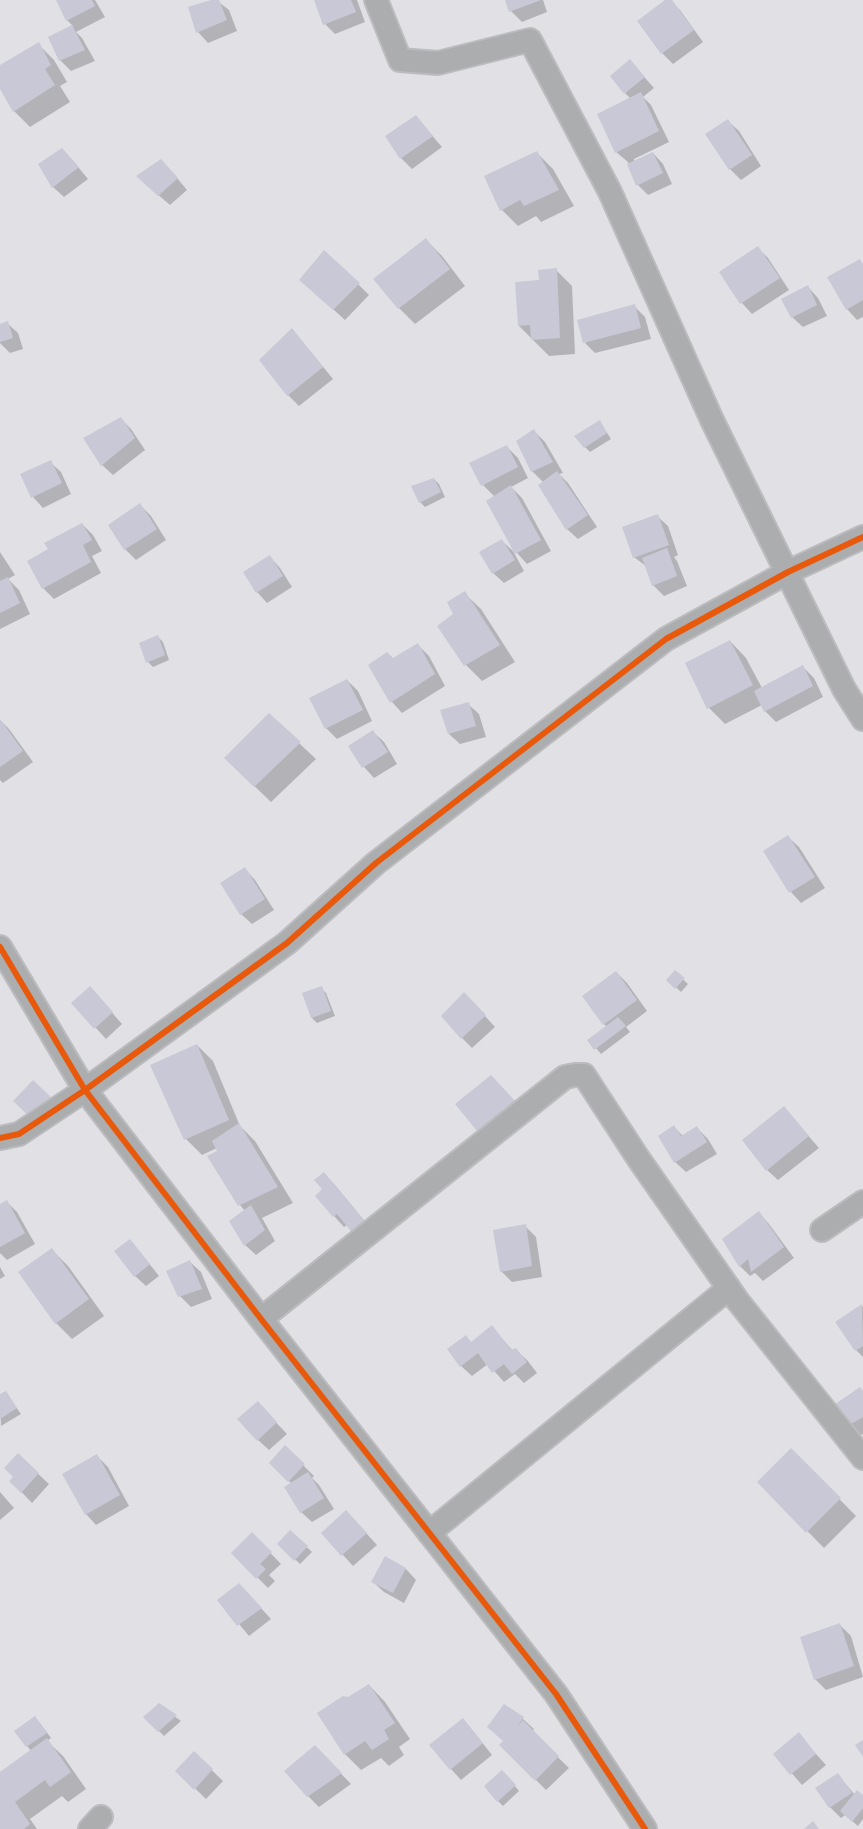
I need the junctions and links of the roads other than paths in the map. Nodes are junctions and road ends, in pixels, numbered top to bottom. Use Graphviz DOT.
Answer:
graph roads {
  1 [pos="376,0"];
  2 [pos="863,537"];
  3 [pos="788,572"];
  4 [pos="863,719"];
  5 [pos="0,947"];
  6 [pos="85,1090"];
  7 [pos="0,1138"];
  8 [pos="863,1202"];
  9 [pos="822,1230"];
  10 [pos="729,1288"];
  11 [pos="261,1319"];
  12 [pos="863,1458"];
  13 [pos="429,1533"];
  14 [pos="645,1829"];
  1 -- 3 [label="street"];
  2 -- 3 [label="street"];
  3 -- 4 [label="street"];
  3 -- 6 [label="street"];
  5 -- 6 [label="street"];
  6 -- 7 [label="street"];
  6 -- 11 [label="street"];
  8 -- 9 [label="street"];
  10 -- 11 [label="street"];
  10 -- 12 [label="street"];
  10 -- 13 [label="street"];
  11 -- 13 [label="street"];
  13 -- 14 [label="street"];
}
